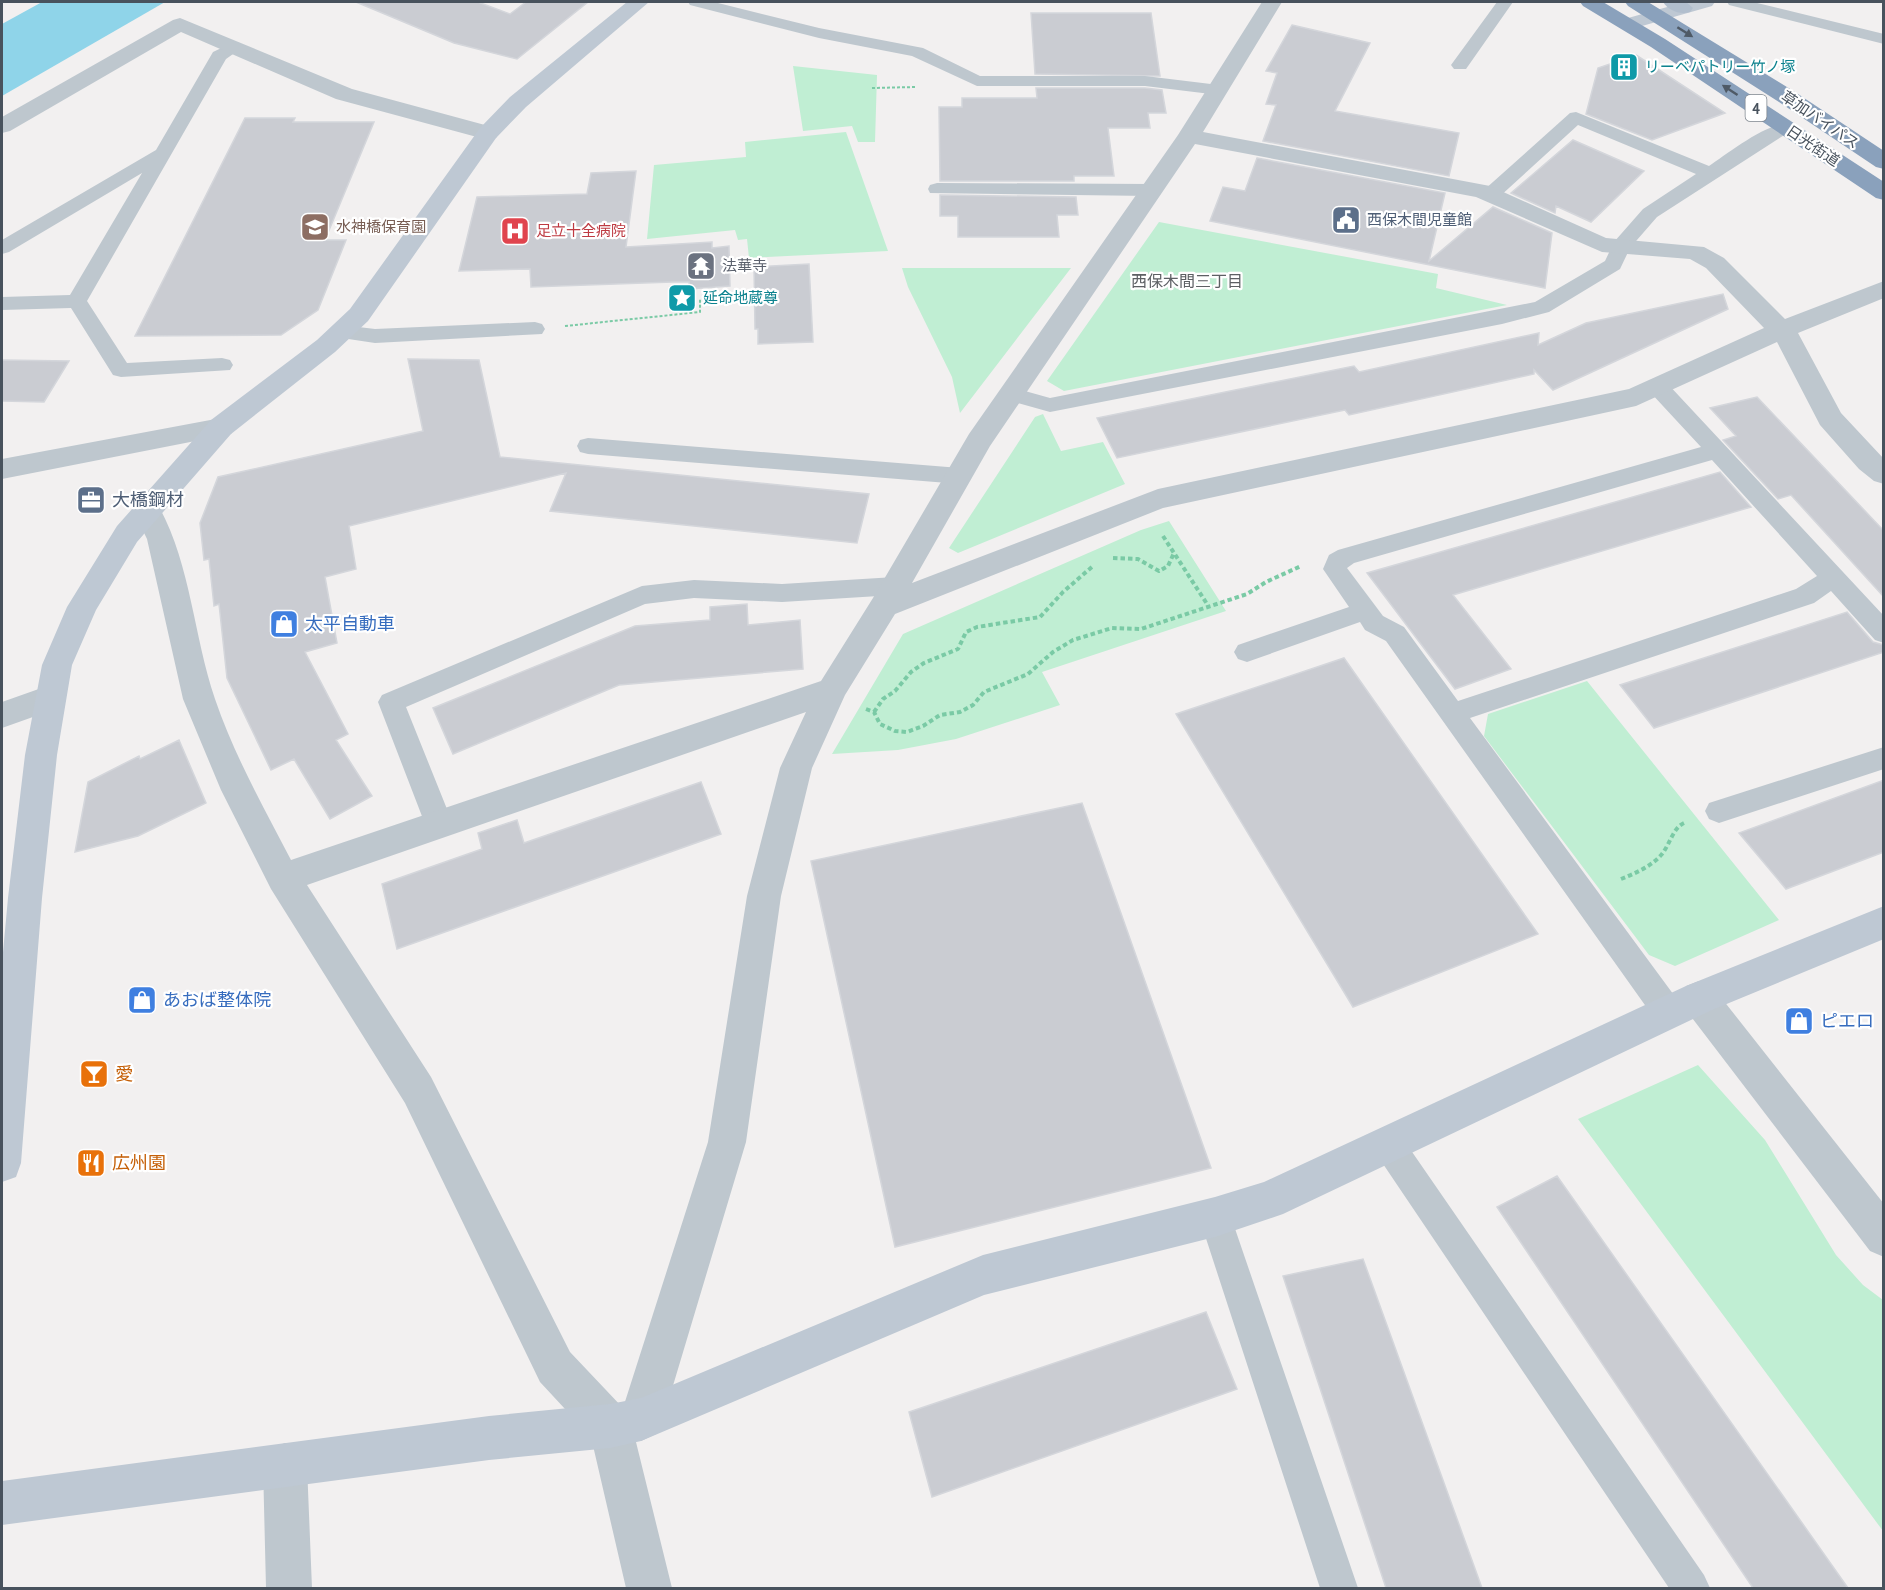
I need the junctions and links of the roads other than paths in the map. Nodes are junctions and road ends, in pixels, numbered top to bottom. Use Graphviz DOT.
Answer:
graph roads {
  1 [pos="639,2"];
  2 [pos="696,2"];
  3 [pos="1272,2"];
  4 [pos="1505,2"];
  5 [pos="1590,2"];
  6 [pos="1635,2"];
  7 [pos="1735,2"];
  8 [pos="1678,5"];
  9 [pos="1704,11"];
  10 [pos="1628,24"];
  11 [pos="1884,39"];
  12 [pos="1742,45"];
  13 [pos="234,47"];
  14 [pos="1460,65"];
  15 [pos="1803,83"];
  16 [pos="1219,90"];
  17 [pos="2,126"];
  18 [pos="1786,128"];
  19 [pos="488,133"];
  20 [pos="1189,136"];
  21 [pos="163,152"];
  22 [pos="1884,162"];
  23 [pos="1711,174"];
  24 [pos="937,189"];
  25 [pos="1151,190"];
  26 [pos="1884,193"];
  27 [pos="1491,194"];
  28 [pos="1622,246"];
  29 [pos="2,248"];
  30 [pos="1884,289"];
  31 [pos="77,301"];
  32 [pos="2,304"];
  33 [pos="535,329"];
  34 [pos="1782,330"];
  35 [pos="342,332"];
  36 [pos="222,365"];
  37 [pos="1658,387"];
  38 [pos="1011,394"];
  39 [pos="221,427"];
  40 [pos="588,446"];
  41 [pos="1716,451"];
  42 [pos="2,470"];
  43 [pos="1884,474"];
  44 [pos="960,477"];
  45 [pos="147,510"];
  46 [pos="1833,578"];
  47 [pos="890,596"];
  48 [pos="1365,611"];
  49 [pos="1884,633"];
  50 [pos="1247,652"];
  51 [pos="832,690"];
  52 [pos="50,698"];
  53 [pos="1452,713"];
  54 [pos="2,715"];
  55 [pos="1884,758"];
  56 [pos="1719,811"];
  57 [pos="439,824"];
  58 [pos="283,878"];
  59 [pos="1884,922"];
  60 [pos="1684,1005"];
  61 [pos="1388,1144"];
  62 [pos="2,1163"];
  63 [pos="1215,1217"];
  64 [pos="1884,1237"];
  65 [pos="625,1423"];
  66 [pos="285,1466"];
  67 [pos="2,1503"];
  68 [pos="289,1588"];
  69 [pos="649,1588"];
  70 [pos="1339,1588"];
  71 [pos="1691,1588"];
  1 -- 19 [label="street"];
  2 -- 16 [label="lane"];
  3 -- 16 [label="street"];
  4 -- 14 [label="lane"];
  5 -- 10 [label="highway, 日光街道 / 4"];
  6 -- 22 [label="highway, 草加バイパス / 4, one-way"];
  7 -- 11 [label="lane"];
  8 -- 9 [label="highway"];
  8 -- 10 [label="street"];
  18 -- 10 [label="highway, 日光街道 / 4, one-way"];
  12 -- 15 [label="highway"];
  13 -- 17 [label="street"];
  13 -- 19 [label="street"];
  13 -- 21 [label="lane"];
  16 -- 20 [label="street"];
  18 -- 23 [label="lane"];
  18 -- 26 [label="highway, 日光街道 / 4"];
  19 -- 35 [label="street"];
  20 -- 25 [label="street"];
  20 -- 27 [label="street"];
  21 -- 29 [label="lane"];
  21 -- 31 [label="lane"];
  23 -- 27 [label="lane"];
  23 -- 28 [label="lane"];
  24 -- 25 [label="lane"];
  25 -- 38 [label="street"];
  27 -- 28 [label="street"];
  28 -- 34 [label="street"];
  28 -- 38 [label="lane"];
  30 -- 34 [label="street"];
  31 -- 32 [label="lane"];
  31 -- 36 [label="lane"];
  33 -- 35 [label="lane"];
  34 -- 37 [label="street"];
  34 -- 43 [label="street"];
  35 -- 39 [label="street"];
  37 -- 41 [label="lane"];
  37 -- 47 [label="street"];
  38 -- 44 [label="street"];
  39 -- 42 [label="street"];
  39 -- 45 [label="street"];
  40 -- 44 [label="lane"];
  41 -- 46 [label="lane"];
  41 -- 48 [label="lane"];
  44 -- 47 [label="street"];
  45 -- 52 [label="street"];
  45 -- 58 [label="street"];
  46 -- 49 [label="lane"];
  46 -- 53 [label="lane"];
  47 -- 51 [label="street"];
  47 -- 57 [label="lane"];
  48 -- 50 [label="lane"];
  48 -- 53 [label="lane"];
  51 -- 57 [label="street"];
  51 -- 65 [label="street"];
  52 -- 54 [label="street"];
  52 -- 62 [label="street"];
  53 -- 60 [label="lane"];
  55 -- 56 [label="lane"];
  57 -- 58 [label="street"];
  58 -- 65 [label="street"];
  59 -- 60 [label="street"];
  60 -- 61 [label="street"];
  60 -- 64 [label="street"];
  61 -- 63 [label="street"];
  61 -- 71 [label="lane"];
  63 -- 65 [label="street"];
  63 -- 70 [label="lane"];
  65 -- 66 [label="street"];
  65 -- 69 [label="street"];
  66 -- 67 [label="street"];
  66 -- 68 [label="street"];
}
